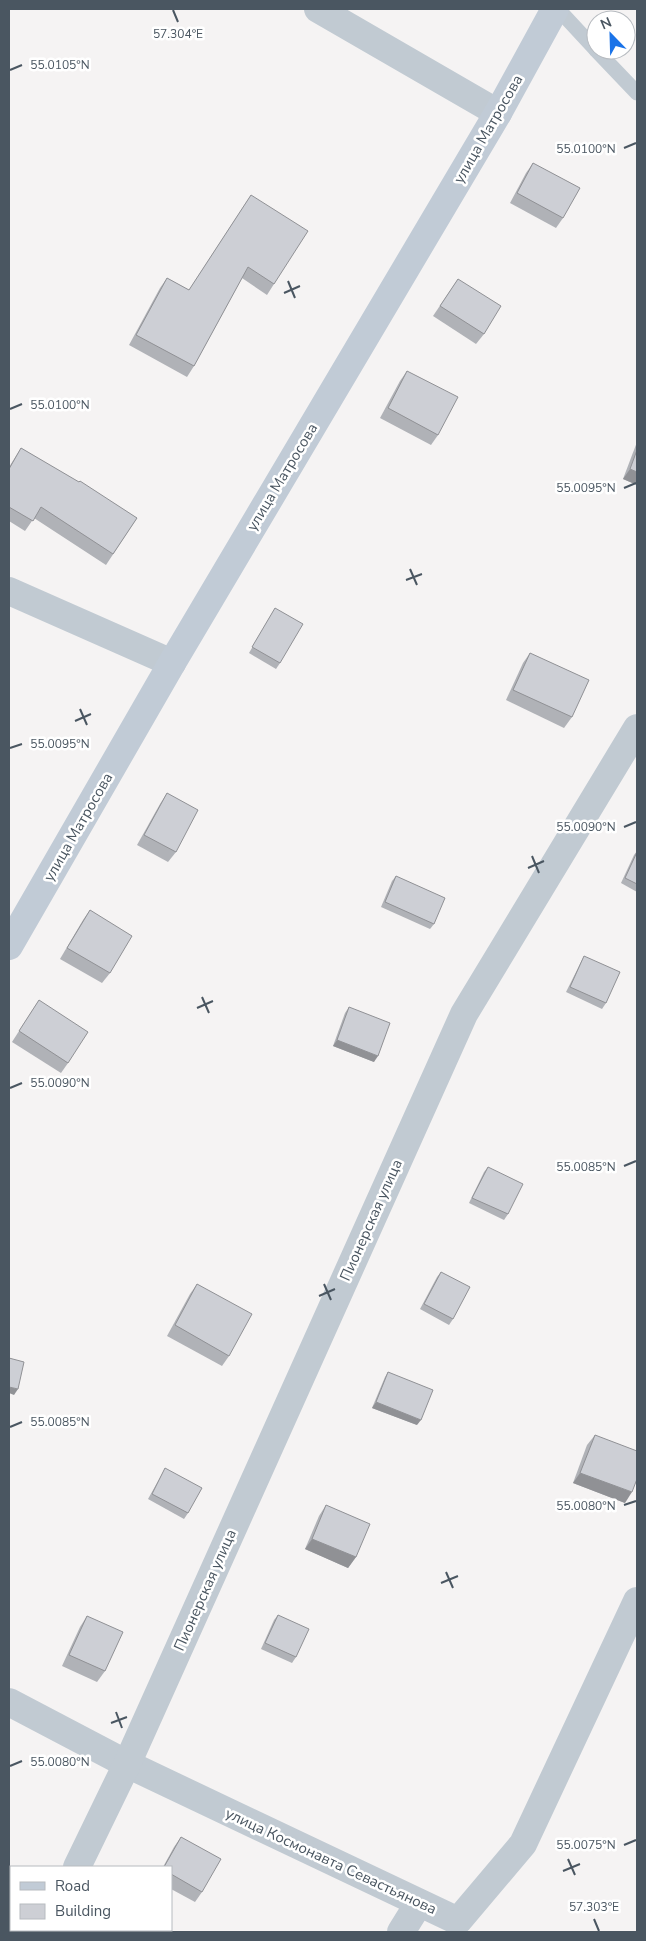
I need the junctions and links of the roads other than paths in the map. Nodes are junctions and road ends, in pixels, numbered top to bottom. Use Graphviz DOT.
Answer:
graph roads {
  1 [pos="318,9"];
  2 [pos="556,9"];
  3 [pos="586,40"];
  4 [pos="606,60"];
  5 [pos="637,93"];
  6 [pos="498,113"];
  7 [pos="9,591"];
  8 [pos="172,663"];
  9 [pos="637,728"];
  10 [pos="9,946"];
  11 [pos="637,1601"];
  12 [pos="9,1702"];
  13 [pos="126,1764"];
  14 [pos="77,1866"];
  15 [pos="419,1903"];
  16 [pos="401,1932"];
  1 -- 6 [label="street"];
  2 -- 3 [label="lane"];
  2 -- 6 [label="main road, улица Матросова"];
  4 -- 5 [label="lane"];
  6 -- 8 [label="main road, улица Матросова"];
  7 -- 8 [label="street"];
  8 -- 10 [label="main road, улица Матросова"];
  9 -- 13 [label="street, Пионерская улица"];
  11 -- 15 [label="street, улица Космонавта Севастьянова"];
  12 -- 13 [label="street, улица Космонавта Севастьянова"];
  13 -- 14 [label="street, Пионерская улица"];
  13 -- 15 [label="street, улица Космонавта Севастьянова"];
  15 -- 16 [label="street"];
}
